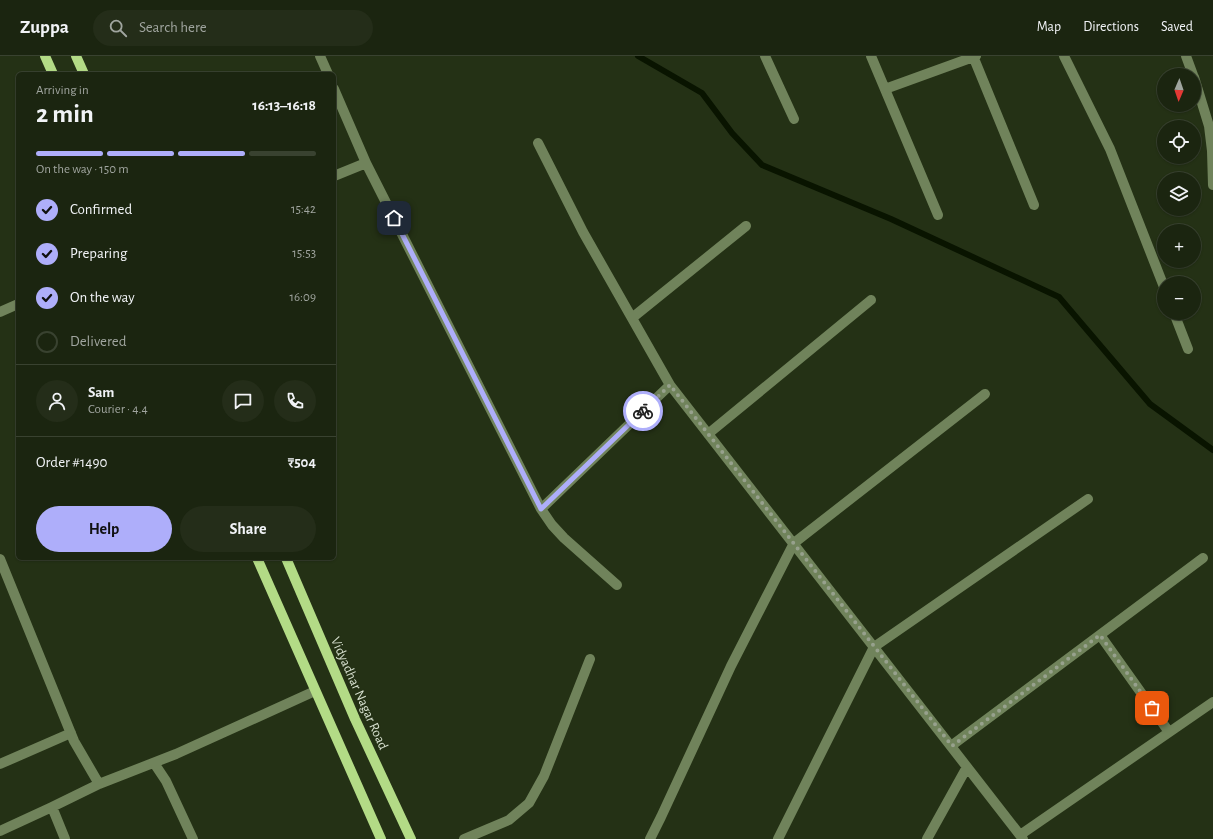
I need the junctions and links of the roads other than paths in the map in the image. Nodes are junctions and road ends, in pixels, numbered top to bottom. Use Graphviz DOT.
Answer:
graph roads {
  1 [pos="45,56"];
  2 [pos="76,56"];
  3 [pos="320,56"];
  4 [pos="765,56"];
  5 [pos="871,56"];
  6 [pos="974,56"];
  7 [pos="1064,56"];
  8 [pos="1186,56"];
  9 [pos="1191,68"];
  10 [pos="52,72"];
  11 [pos="83,72"];
  12 [pos="327,72"];
  13 [pos="885,89"];
  14 [pos="336,94"];
  15 [pos="1201,99"];
  16 [pos="794,119"];
  17 [pos="538,143"];
  18 [pos="366,163"];
  19 [pos="336,175"];
  20 [pos="1213,185"];
  21 [pos="1034,205"];
  22 [pos="938,215"];
  23 [pos="746,226"];
  24 [pos="1160,276"];
  25 [pos="871,300"];
  26 [pos="16,305"];
  27 [pos="0,312"];
  28 [pos="632,318"];
  29 [pos="1177,320"];
  30 [pos="1188,349"];
  31 [pos="670,385"];
  32 [pos="985,394"];
  33 [pos="708,434"];
  34 [pos="1088,499"];
  35 [pos="541,509"];
  36 [pos="794,544"];
  37 [pos="1203,558"];
  38 [pos="0,559"];
  39 [pos="258,560"];
  40 [pos="287,560"];
  41 [pos="617,585"];
  42 [pos="1100,635"];
  43 [pos="874,647"];
  44 [pos="590,659"];
  45 [pos="315,691"];
  46 [pos="1213,702"];
  47 [pos="1169,732"];
  48 [pos="71,733"];
  49 [pos="952,746"];
  50 [pos="154,763"];
  51 [pos="0,764"];
  52 [pos="967,767"];
  53 [pos="99,784"];
  54 [pos="52,807"];
  55 [pos="0,831"];
  56 [pos="1022,837"];
  57 [pos="65,839"];
  58 [pos="193,839"];
  59 [pos="381,839"];
  60 [pos="411,839"];
  61 [pos="464,839"];
  62 [pos="650,839"];
  63 [pos="778,839"];
  64 [pos="927,839"];
  1 -- 10 [label="main road"];
  2 -- 11 [label="main road"];
  3 -- 12 [label="street"];
  4 -- 16 [label="street"];
  5 -- 13 [label="street"];
  6 -- 13 [label="street"];
  6 -- 21 [label="street"];
  7 -- 24 [label="street"];
  8 -- 9 [label="street"];
  13 -- 22 [label="street"];
  14 -- 18 [label="street"];
  15 -- 20 [label="street"];
  17 -- 28 [label="street"];
  18 -- 19 [label="street"];
  18 -- 35 [label="street"];
  23 -- 28 [label="street"];
  25 -- 33 [label="street"];
  26 -- 27 [label="street"];
  28 -- 31 [label="street"];
  29 -- 30 [label="street"];
  31 -- 33 [label="street"];
  31 -- 35 [label="street"];
  32 -- 36 [label="street"];
  33 -- 36 [label="street"];
  34 -- 43 [label="street"];
  35 -- 41 [label="street"];
  36 -- 43 [label="street"];
  36 -- 62 [label="street"];
  37 -- 42 [label="street"];
  38 -- 48 [label="street"];
  39 -- 45 [label="main road"];
  40 -- 60 [label="main road, Vidyadhar Nagar Road"];
  42 -- 47 [label="street"];
  42 -- 49 [label="street"];
  43 -- 49 [label="street"];
  43 -- 63 [label="street"];
  44 -- 61 [label="street"];
  45 -- 50 [label="street"];
  45 -- 59 [label="main road"];
  46 -- 47 [label="street"];
  47 -- 56 [label="street"];
  48 -- 51 [label="street"];
  48 -- 53 [label="street"];
  49 -- 52 [label="street"];
  50 -- 53 [label="street"];
  50 -- 58 [label="street"];
  52 -- 56 [label="street"];
  52 -- 64 [label="street"];
  53 -- 54 [label="street"];
  54 -- 55 [label="street"];
  54 -- 57 [label="street"];
}
